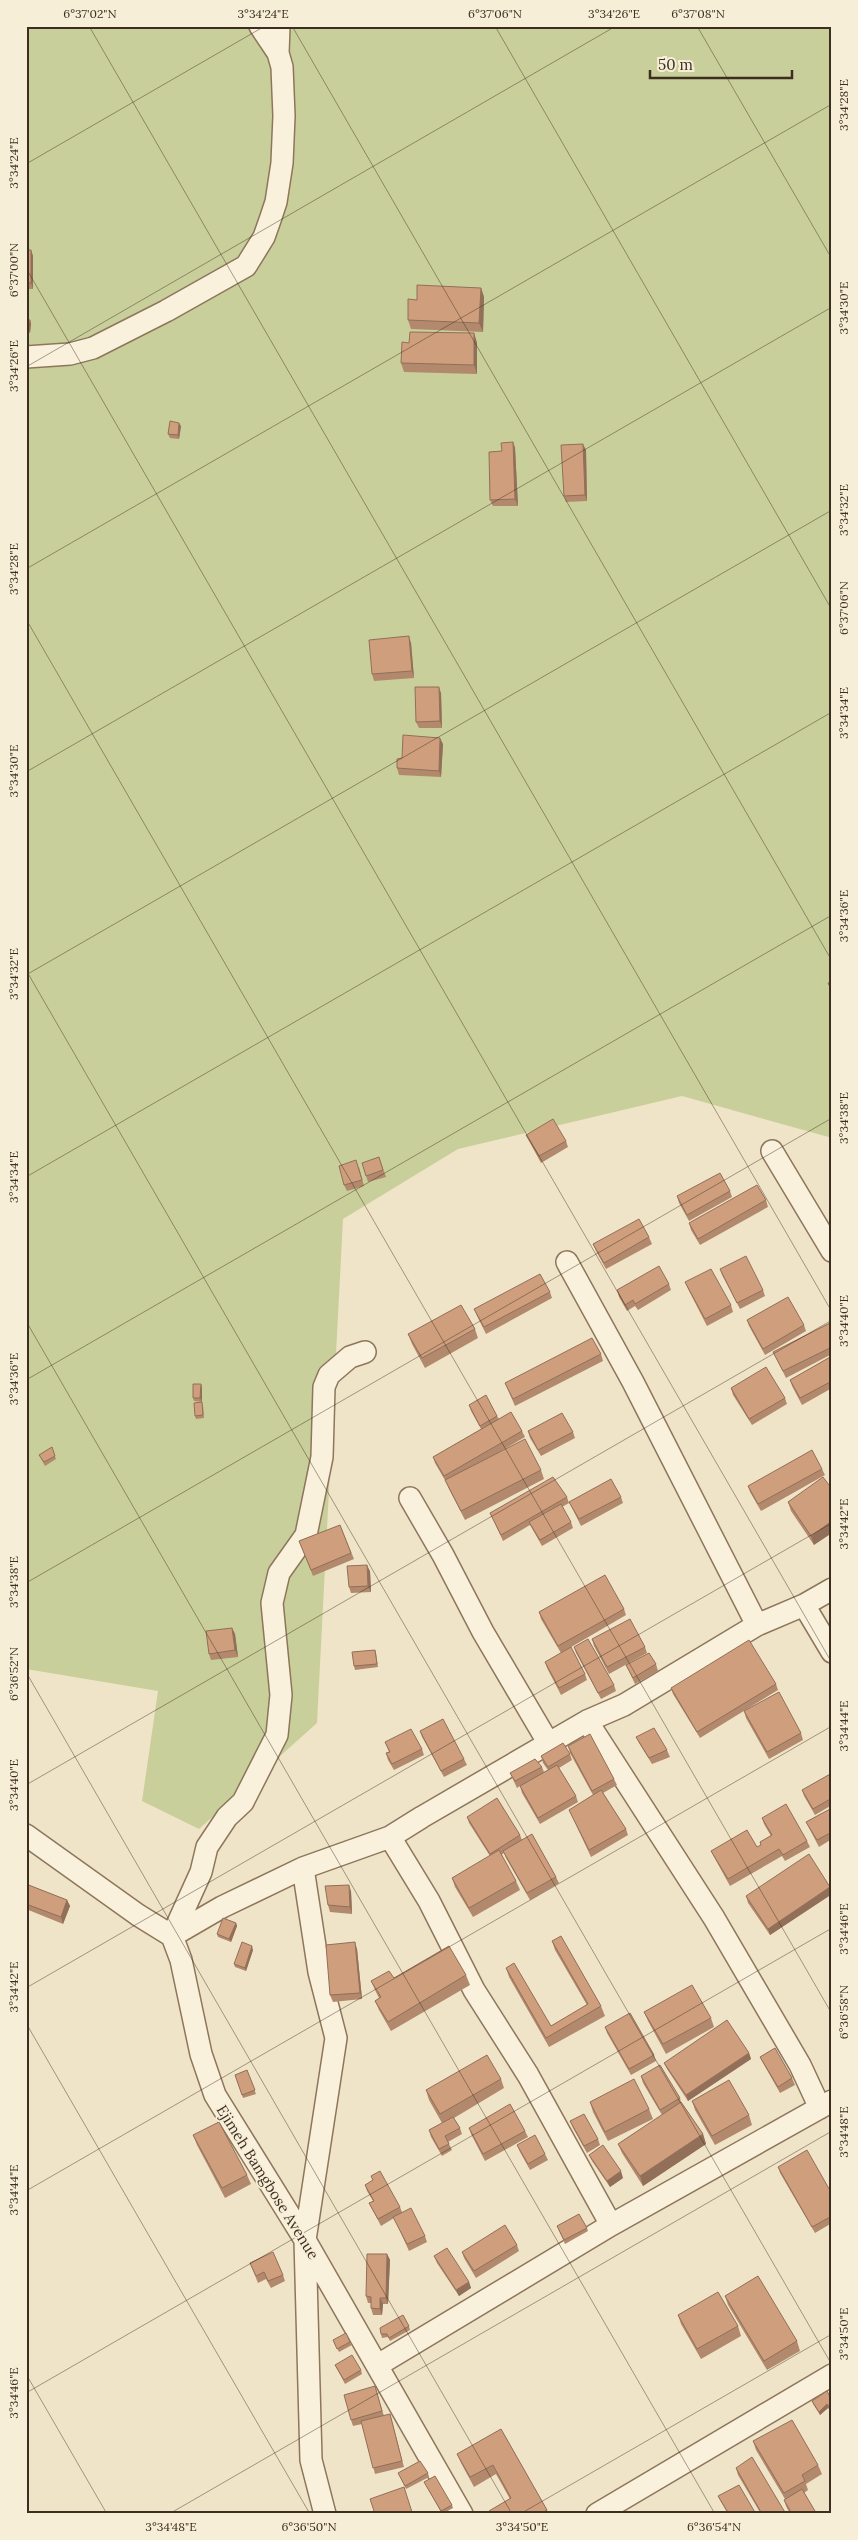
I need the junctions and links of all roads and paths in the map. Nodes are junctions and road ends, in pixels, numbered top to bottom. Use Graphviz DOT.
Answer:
graph roads {
  1 [pos="260,26"];
  2 [pos="279,26"];
  3 [pos="278,53"];
  4 [pos="26,357"];
  5 [pos="772,1151"];
  6 [pos="832,1251"];
  7 [pos="567,1262"];
  8 [pos="365,1352"];
  9 [pos="410,1498"];
  10 [pos="832,1589"];
  11 [pos="804,1605"];
  12 [pos="757,1625"];
  13 [pos="832,1652"];
  14 [pos="587,1721"];
  15 [pos="549,1744"];
  16 [pos="26,1835"];
  17 [pos="390,1837"];
  18 [pos="303,1868"];
  19 [pos="172,1936"];
  20 [pos="826,2104"];
  21 [pos="612,2225"];
  22 [pos="305,2240"];
  23 [pos="378,2365"];
  24 [pos="832,2375"];
  25 [pos="324,2514"];
  26 [pos="462,2514"];
  27 [pos="597,2514"];
  1 -- 3 [label="street"];
  2 -- 3 [label="street"];
  3 -- 4 [label="street"];
  5 -- 6 [label="street"];
  7 -- 12 [label="street"];
  8 -- 19 [label="street"];
  9 -- 15 [label="street"];
  10 -- 11 [label="street"];
  11 -- 12 [label="street"];
  11 -- 13 [label="street"];
  12 -- 14 [label="street"];
  14 -- 15 [label="street"];
  14 -- 20 [label="street"];
  15 -- 17 [label="street"];
  16 -- 19 [label="street"];
  17 -- 18 [label="street"];
  17 -- 21 [label="street"];
  18 -- 19 [label="street"];
  18 -- 22 [label="street"];
  19 -- 22 [label="street, Ejimeh Bamgbose Avenue"];
  20 -- 21 [label="street"];
  21 -- 23 [label="street"];
  22 -- 23 [label="street, Ejimeh Bamgbose Avenue"];
  22 -- 25 [label="street"];
  23 -- 26 [label="street, Ejimeh Bamgbose Avenue"];
  24 -- 27 [label="street"];
}
